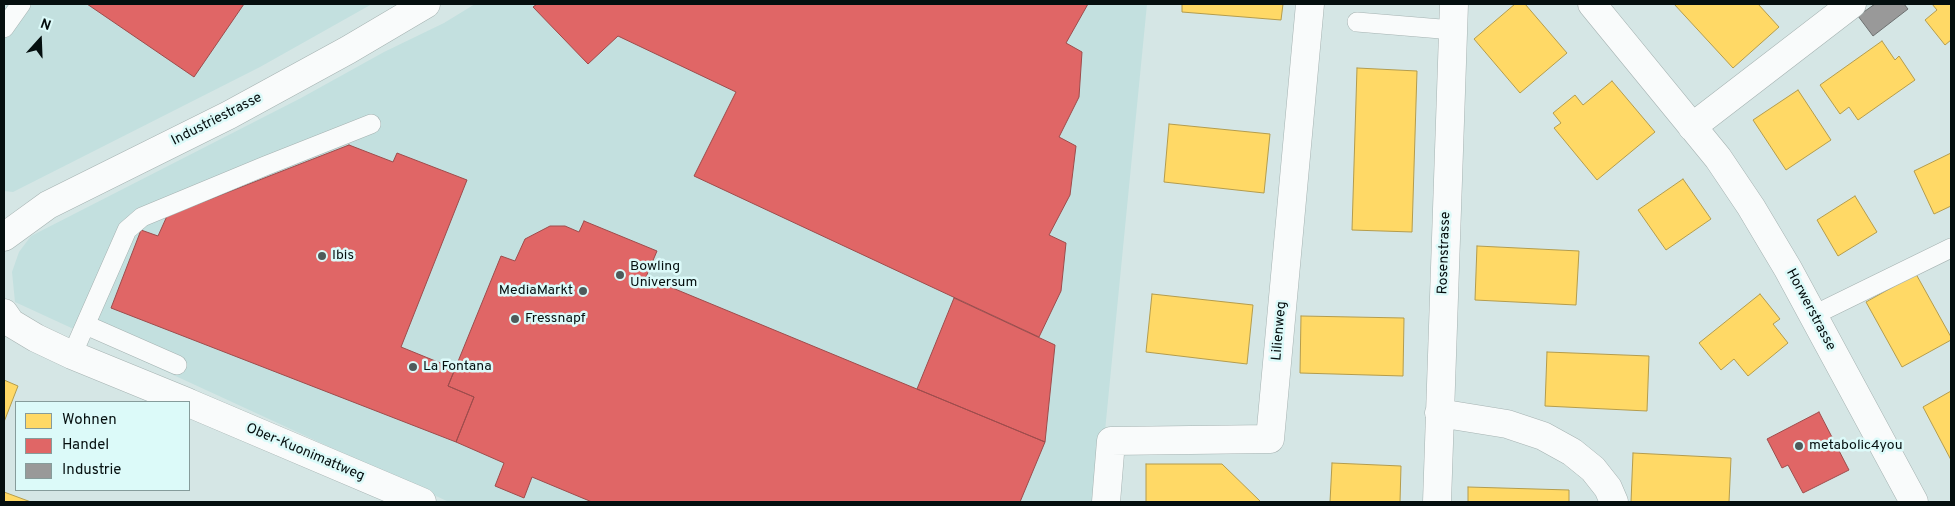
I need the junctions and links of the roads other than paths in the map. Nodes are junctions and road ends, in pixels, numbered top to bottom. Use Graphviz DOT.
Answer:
graph roads {
  1 [pos="21,4"];
  2 [pos="426,4"];
  3 [pos="1310,4"];
  4 [pos="1592,4"];
  5 [pos="1852,4"];
  6 [pos="1453,17"];
  7 [pos="1357,22"];
  8 [pos="4,28"];
  9 [pos="371,124"];
  10 [pos="1692,127"];
  11 [pos="5,234"];
  12 [pos="1951,248"];
  13 [pos="4,313"];
  14 [pos="1814,315"];
  15 [pos="86,325"];
  16 [pos="72,355"];
  17 [pos="177,365"];
  18 [pos="183,401"];
  19 [pos="190,404"];
  20 [pos="1439,413"];
  21 [pos="385,495"];
  22 [pos="417,501"];
  23 [pos="1106,502"];
  24 [pos="1437,502"];
  25 [pos="1614,502"];
  26 [pos="1914,502"];
  1 -- 8 [label="lane"];
  2 -- 11 [label="street, Industriestrasse"];
  3 -- 23 [label="street, Lilienweg"];
  4 -- 10 [label="street, Horwerstrasse"];
  5 -- 10 [label="street"];
  6 -- 7 [label="lane"];
  6 -- 20 [label="street, Rosenstrasse"];
  9 -- 15 [label="lane"];
  10 -- 14 [label="street, Horwerstrasse"];
  12 -- 14 [label="lane"];
  13 -- 16 [label="street, Ober-Kuonimattweg"];
  14 -- 26 [label="street, Horwerstrasse"];
  15 -- 16 [label="lane"];
  15 -- 17 [label="lane"];
  16 -- 18 [label="street, Ober-Kuonimattweg"];
  19 -- 21 [label="street, Ober-Kuonimattweg"];
  20 -- 24 [label="street, Rosenstrasse"];
  20 -- 25 [label="street"];
  21 -- 22 [label="street, Ober-Kuonimattweg"];
}
